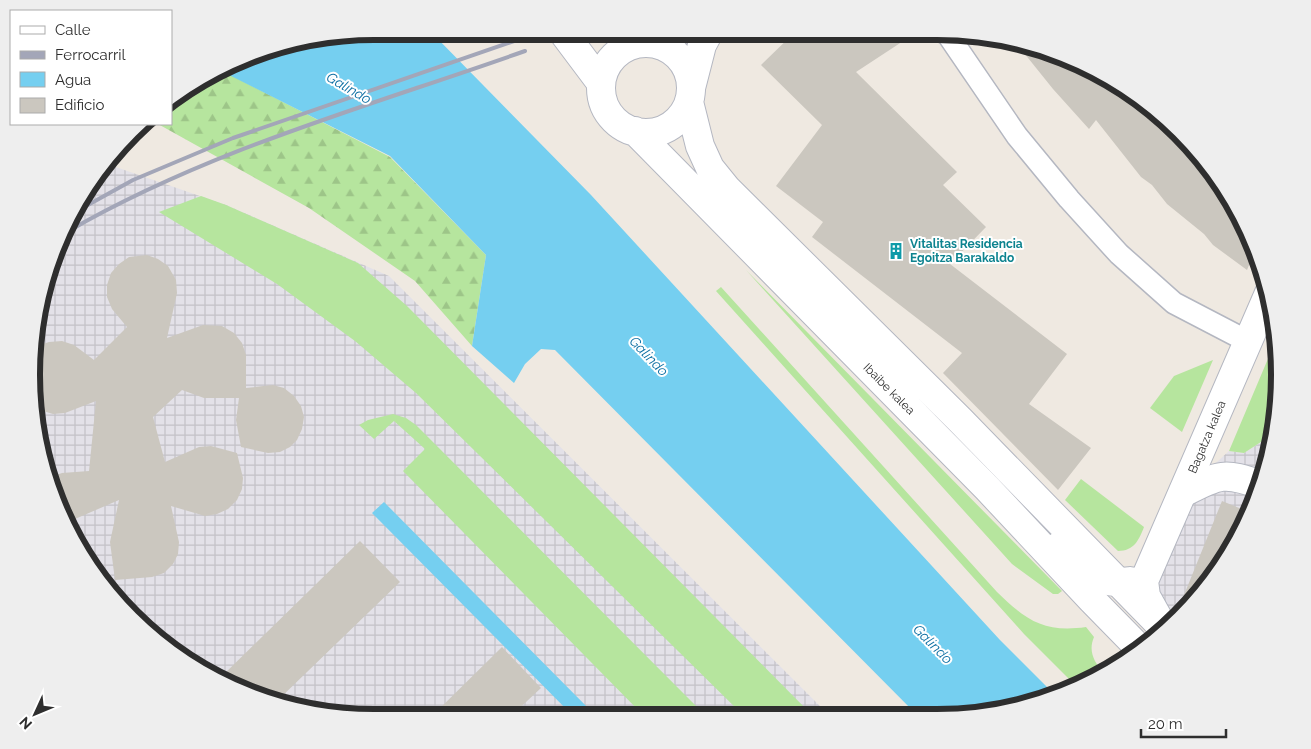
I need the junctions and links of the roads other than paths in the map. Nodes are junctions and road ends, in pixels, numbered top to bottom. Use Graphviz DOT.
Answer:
graph roads {
  1 [pos="568,40"];
  2 [pos="624,40"];
  3 [pos="629,40"];
  4 [pos="663,40"];
  5 [pos="669,40"];
  6 [pos="704,40"];
  7 [pos="952,41"];
  8 [pos="601,82"];
  9 [pos="690,95"];
  10 [pos="635,132"];
  11 [pos="1266,314"];
  12 [pos="1247,341"];
  13 [pos="1253,482"];
  14 [pos="987,488"];
  15 [pos="1183,493"];
  16 [pos="1131,582"];
  17 [pos="1160,623"];
  18 [pos="1135,644"];
  1 -- 8 [label="main road"];
  2 -- 8 [label="main road"];
  3 -- 4 [label="main road"];
  5 -- 9 [label="main road"];
  6 -- 9 [label="main road"];
  7 -- 12 [label="street"];
  8 -- 10 [label="main road"];
  9 -- 10 [label="main road"];
  9 -- 16 [label="main road"];
  10 -- 14 [label="main road, Ibaibe kalea"];
  11 -- 12 [label="main road, Bagatza kalea"];
  12 -- 15 [label="main road, Bagatza kalea"];
  13 -- 15 [label="main road"];
  14 -- 16 [label="main road"];
  14 -- 18 [label="main road, Ibaibe kalea"];
  15 -- 16 [label="main road, Bagatza kalea"];
  16 -- 17 [label="main road"];
}
